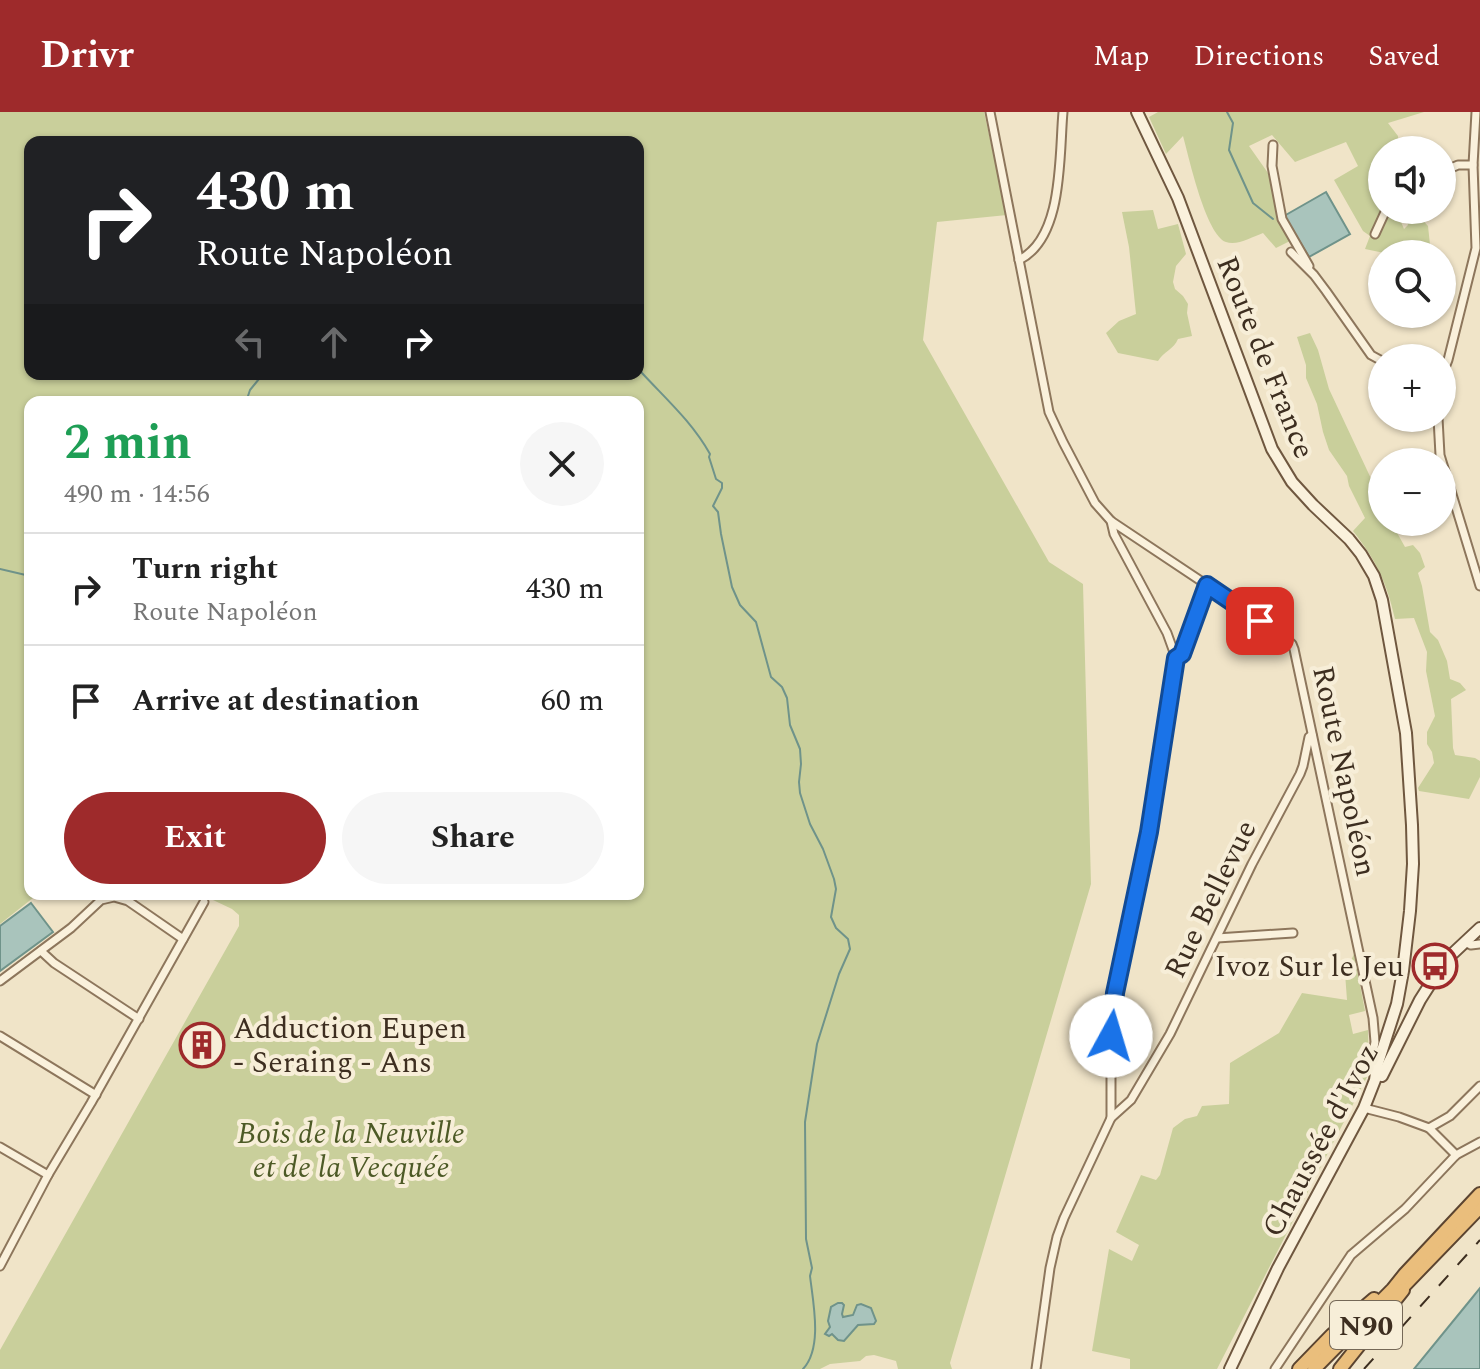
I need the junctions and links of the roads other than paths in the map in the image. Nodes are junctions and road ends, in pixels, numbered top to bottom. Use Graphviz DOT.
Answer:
graph roads {
  1 [pos="990,112"];
  2 [pos="1063,112"];
  3 [pos="1137,112"];
  4 [pos="1477,117"];
  5 [pos="1273,145"];
  6 [pos="1473,165"];
  7 [pos="1456,166"];
  8 [pos="1380,224"];
  9 [pos="1375,234"];
  10 [pos="1478,250"];
  11 [pos="1291,252"];
  12 [pos="1019,260"];
  13 [pos="1314,275"];
  14 [pos="1452,344"];
  15 [pos="1368,351"];
  16 [pos="1439,432"];
  17 [pos="1111,521"];
  18 [pos="1207,585"];
  19 [pos="1480,586"];
  20 [pos="1176,658"];
  21 [pos="1312,735"];
  22 [pos="101,900"];
  23 [pos="124,900"];
  24 [pos="204,902"];
  25 [pos="1480,928"];
  26 [pos="1293,933"];
  27 [pos="1217,938"];
  28 [pos="183,939"];
  29 [pos="1465,942"];
  30 [pos="1480,944"];
  31 [pos="41,951"];
  32 [pos="0,981"];
  33 [pos="139,1019"];
  34 [pos="0,1036"];
  35 [pos="1376,1073"];
  36 [pos="1480,1086"];
  37 [pos="96,1095"];
  38 [pos="1364,1108"];
  39 [pos="1111,1118"];
  40 [pos="1429,1128"];
  41 [pos="1480,1142"];
  42 [pos="0,1147"];
  43 [pos="1456,1155"];
  44 [pos="48,1175"];
  45 [pos="1480,1194"];
  46 [pos="1480,1207"];
  47 [pos="2,1255"];
  48 [pos="0,1266"];
  49 [pos="1406,1278"];
  50 [pos="1324,1363"];
  51 [pos="1036,1369"];
  52 [pos="1230,1369"];
  53 [pos="1275,1369"];
  54 [pos="1299,1369"];
  55 [pos="1314,1369"];
  56 [pos="1340,1369"];
  1 -- 12 [label="street, Route Napoléon"];
  2 -- 12 [label="street"];
  3 -- 35 [label="main road, Route de France"];
  4 -- 6 [label="street"];
  5 -- 13 [label="street"];
  6 -- 7 [label="street"];
  6 -- 10 [label="street"];
  8 -- 9 [label="street"];
  10 -- 14 [label="street"];
  11 -- 13 [label="street"];
  12 -- 17 [label="street, Route Napoléon"];
  13 -- 15 [label="street"];
  16 -- 19 [label="street"];
  17 -- 18 [label="street, Route Napoléon"];
  17 -- 20 [label="street"];
  18 -- 20 [label="street"];
  18 -- 21 [label="street, Route Napoléon"];
  20 -- 39 [label="street"];
  21 -- 27 [label="street, Rue Bellevue"];
  21 -- 35 [label="street, Route Napoléon"];
  22 -- 31 [label="street"];
  23 -- 28 [label="street"];
  24 -- 28 [label="street"];
  25 -- 29 [label="main road, Chaussée d'Ivoz"];
  26 -- 27 [label="street"];
  27 -- 39 [label="street, Rue Bellevue"];
  28 -- 33 [label="street"];
  29 -- 30 [label="street"];
  29 -- 35 [label="main road, Chaussée d'Ivoz"];
  31 -- 32 [label="street"];
  31 -- 33 [label="street"];
  33 -- 37 [label="street"];
  34 -- 37 [label="street"];
  35 -- 38 [label="main road, Chaussée d'Ivoz"];
  36 -- 40 [label="street"];
  37 -- 44 [label="street"];
  38 -- 40 [label="street"];
  38 -- 52 [label="main road, Chaussée d'Ivoz"];
  39 -- 51 [label="street"];
  40 -- 43 [label="street"];
  41 -- 43 [label="street"];
  42 -- 44 [label="street"];
  43 -- 53 [label="street"];
  44 -- 47 [label="street"];
  45 -- 49 [label="highway, N90"];
  46 -- 49 [label="highway, N90"];
  47 -- 48 [label="street"];
  49 -- 50 [label="highway, N90"];
  49 -- 54 [label="highway"];
  49 -- 56 [label="highway"];
  50 -- 55 [label="highway, N90"];
}
